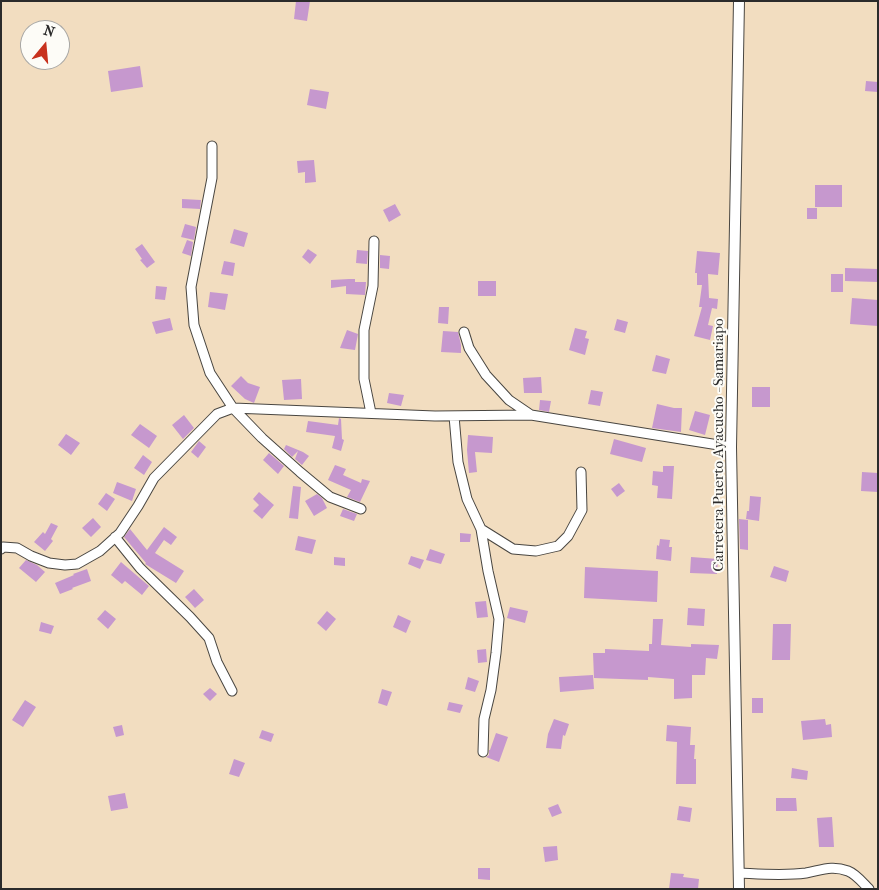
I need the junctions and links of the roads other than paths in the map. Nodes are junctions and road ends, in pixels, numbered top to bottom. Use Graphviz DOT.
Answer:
graph roads {
  1 [pos="739,1"];
  2 [pos="212,146"];
  3 [pos="374,241"];
  4 [pos="464,332"];
  5 [pos="233,408"];
  6 [pos="371,413"];
  7 [pos="531,415"];
  8 [pos="454,416"];
  9 [pos="731,447"];
  10 [pos="581,472"];
  11 [pos="361,509"];
  12 [pos="481,529"];
  13 [pos="115,537"];
  14 [pos="1,549"];
  15 [pos="232,691"];
  16 [pos="484,752"];
  17 [pos="739,873"];
  18 [pos="739,889"];
  19 [pos="870,889"];
  1 -- 9 [label="street, Carretera Puerto Ayacucho - Samariapo"];
  2 -- 5 [label="street"];
  3 -- 6 [label="street"];
  4 -- 7 [label="street"];
  5 -- 6 [label="street"];
  5 -- 11 [label="street"];
  5 -- 13 [label="street"];
  6 -- 8 [label="street"];
  7 -- 8 [label="street"];
  7 -- 9 [label="street"];
  8 -- 12 [label="street"];
  9 -- 17 [label="street, Carretera Puerto Ayacucho - Samariapo"];
  10 -- 12 [label="street"];
  12 -- 16 [label="street"];
  13 -- 14 [label="street"];
  13 -- 15 [label="street"];
  17 -- 18 [label="street, Carretera Puerto Ayacucho - Samariapo"];
  17 -- 19 [label="street"];
}
